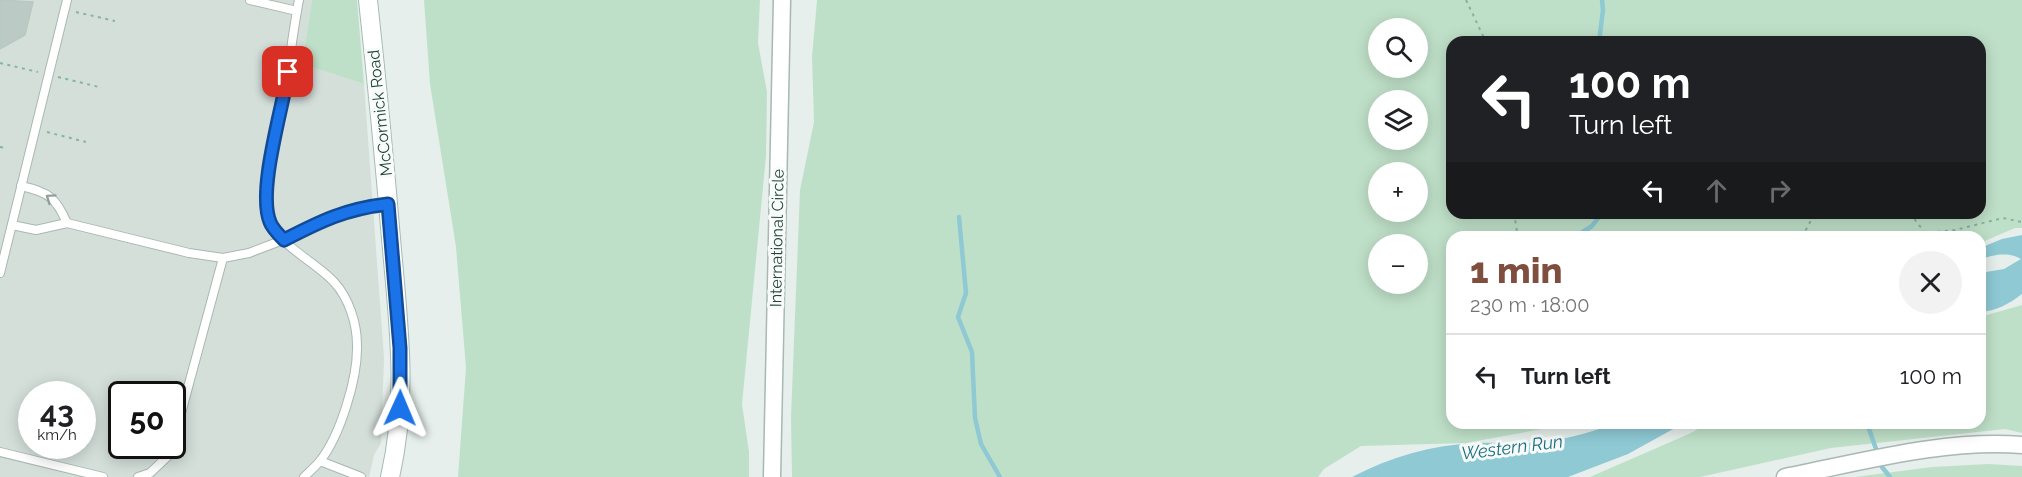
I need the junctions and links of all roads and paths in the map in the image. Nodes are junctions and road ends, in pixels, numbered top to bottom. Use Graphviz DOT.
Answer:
graph roads {
  1 [pos="250,0"];
  2 [pos="299,0"];
  3 [pos="368,0"];
  4 [pos="782,0"];
  5 [pos="1466,0"];
  6 [pos="66,4"];
  7 [pos="297,11"];
  8 [pos="115,21"];
  9 [pos="1483,36"];
  10 [pos="0,63"];
  11 [pos="49,75"];
  12 [pos="99,87"];
  13 [pos="35,129"];
  14 [pos="86,142"];
  15 [pos="0,147"];
  16 [pos="7,148"];
  17 [pos="21,186"];
  18 [pos="388,204"];
  19 [pos="2022,222"];
  20 [pos="67,224"];
  21 [pos="12,225"];
  22 [pos="1945,231"];
  23 [pos="284,240"];
  24 [pos="223,258"];
  25 [pos="0,273"];
  26 [pos="2022,445"];
  27 [pos="0,452"];
  28 [pos="320,461"];
  29 [pos="103,477"];
  30 [pos="138,477"];
  31 [pos="304,477"];
  32 [pos="362,477"];
  33 [pos="390,477"];
  34 [pos="772,477"];
  35 [pos="1785,477"];
  1 -- 7 [label="lane"];
  2 -- 7 [label="lane"];
  3 -- 18 [label="main road, McCormick Road"];
  4 -- 34 [label="street, International Circle"];
  5 -- 9 [label="path"];
  6 -- 8 [label="path"];
  6 -- 11 [label="lane"];
  7 -- 23 [label="lane"];
  10 -- 11 [label="path"];
  11 -- 12 [label="path"];
  11 -- 13 [label="lane"];
  13 -- 14 [label="path"];
  13 -- 17 [label="lane"];
  15 -- 16 [label="path"];
  20 -- 17 [label="lane, one-way"];
  17 -- 21 [label="lane"];
  18 -- 23 [label="lane"];
  18 -- 33 [label="main road, McCormick Road"];
  19 -- 22 [label="path"];
  20 -- 21 [label="lane"];
  20 -- 24 [label="lane"];
  21 -- 25 [label="lane"];
  23 -- 24 [label="lane"];
  23 -- 28 [label="lane"];
  24 -- 30 [label="lane"];
  26 -- 35 [label="street"];
  27 -- 29 [label="lane"];
  28 -- 31 [label="lane"];
  28 -- 32 [label="lane"];
}
